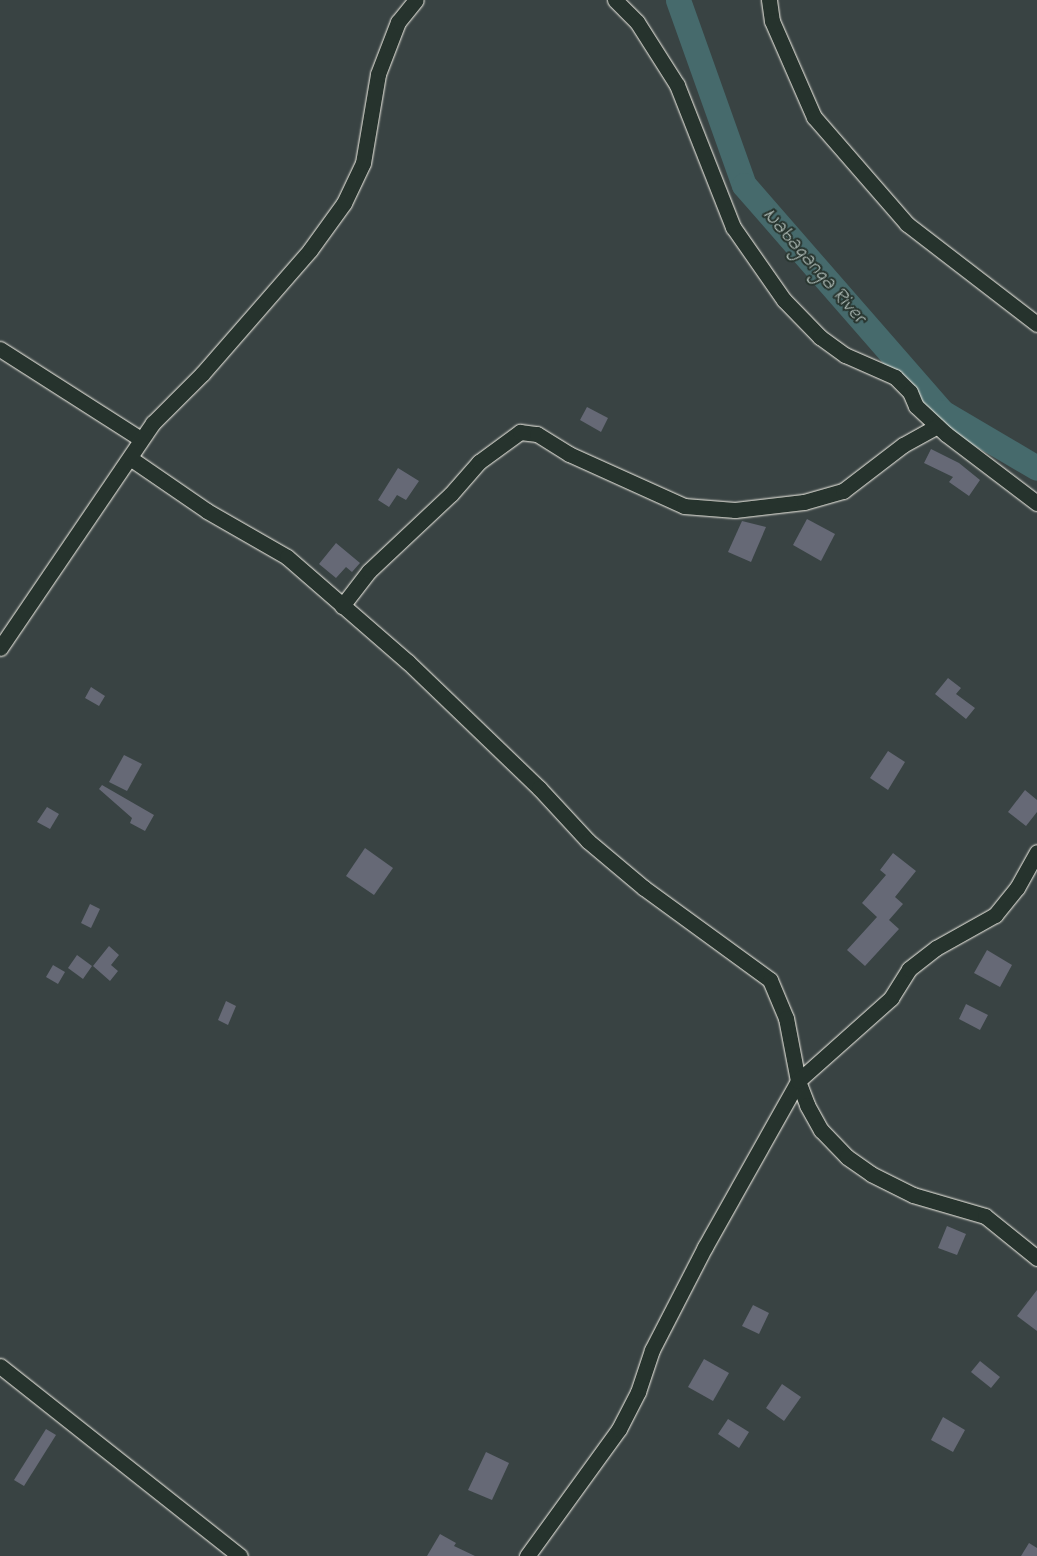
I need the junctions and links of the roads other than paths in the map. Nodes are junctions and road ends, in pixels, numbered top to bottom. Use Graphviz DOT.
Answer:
graph roads {
  1 [pos="416,0"];
  2 [pos="615,0"];
  3 [pos="769,0"];
  4 [pos="1037,324"];
  5 [pos="0,349"];
  6 [pos="937,426"];
  7 [pos="140,439"];
  8 [pos="130,458"];
  9 [pos="1037,503"];
  10 [pos="342,606"];
  11 [pos="0,648"];
  12 [pos="1037,852"];
  13 [pos="798,1081"];
  14 [pos="1037,1258"];
  15 [pos="0,1366"];
  16 [pos="240,1556"];
  17 [pos="527,1556"];
  1 -- 7 [label="street"];
  2 -- 6 [label="street"];
  3 -- 4 [label="street"];
  5 -- 7 [label="street"];
  6 -- 9 [label="street"];
  6 -- 10 [label="street"];
  7 -- 8 [label="street"];
  8 -- 10 [label="street"];
  8 -- 11 [label="street"];
  10 -- 13 [label="street"];
  12 -- 13 [label="street"];
  13 -- 14 [label="street"];
  13 -- 17 [label="street"];
  15 -- 16 [label="street"];
}
